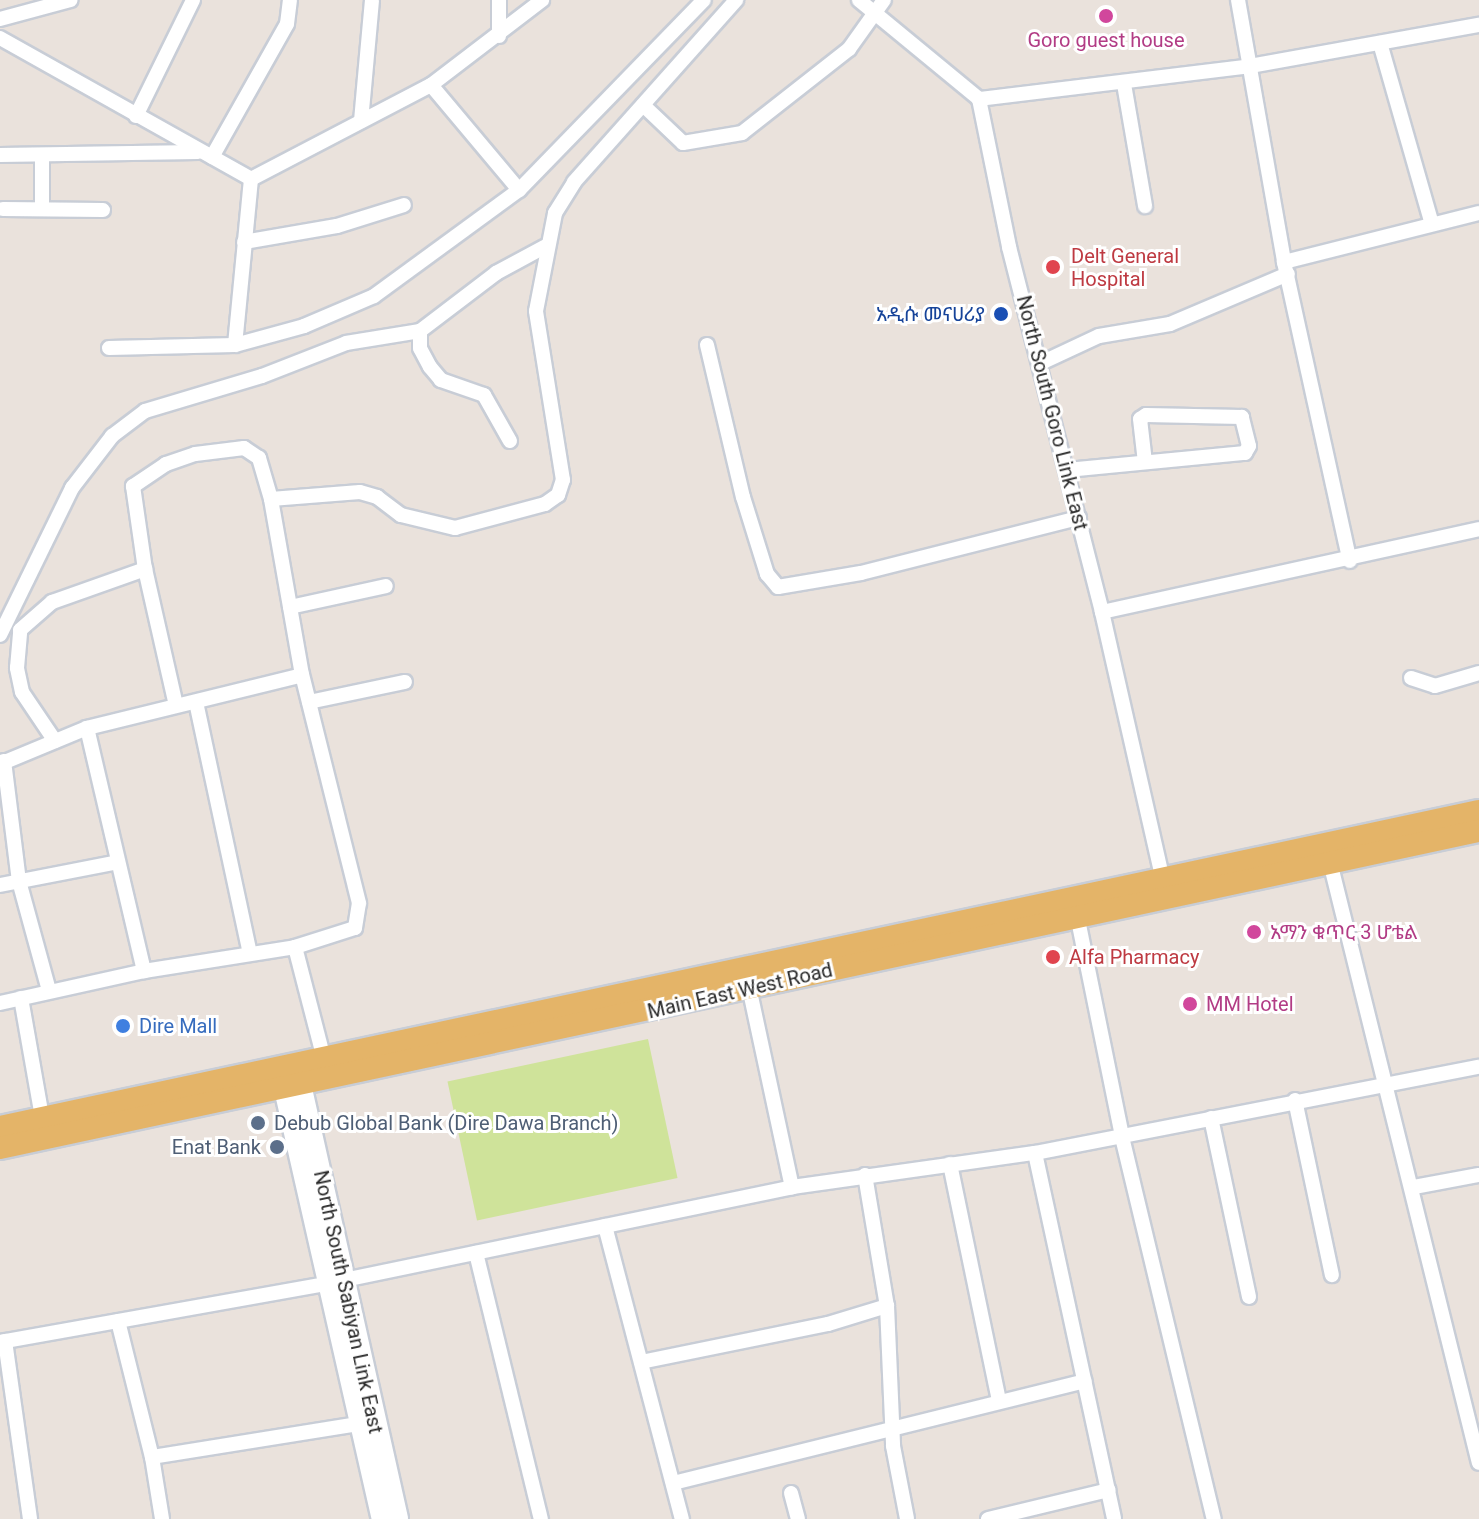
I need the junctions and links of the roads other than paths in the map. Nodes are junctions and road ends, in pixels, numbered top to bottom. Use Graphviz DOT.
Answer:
graph roads {
  1 [pos="71,0"];
  2 [pos="193,0"];
  3 [pos="290,0"];
  4 [pos="372,0"];
  5 [pos="499,0"];
  6 [pos="542,0"];
  7 [pos="704,0"];
  8 [pos="736,0"];
  9 [pos="859,0"];
  10 [pos="1238,0"];
  11 [pos="881,7"];
  12 [pos="0,19"];
  13 [pos="1479,25"];
  14 [pos="499,36"];
  15 [pos="0,38"];
  16 [pos="1380,43"];
  17 [pos="1250,66"];
  18 [pos="1124,84"];
  19 [pos="431,85"];
  20 [pos="979,99"];
  21 [pos="643,105"];
  22 [pos="136,116"];
  23 [pos="361,121"];
  24 [pos="207,154"];
  25 [pos="0,155"];
  26 [pos="42,155"];
  27 [pos="251,179"];
  28 [pos="519,190"];
  29 [pos="404,205"];
  30 [pos="1145,206"];
  31 [pos="42,208"];
  32 [pos="3,209"];
  33 [pos="103,210"];
  34 [pos="1479,213"];
  35 [pos="1432,224"];
  36 [pos="244,242"];
  37 [pos="544,247"];
  38 [pos="1286,268"];
  39 [pos="420,331"];
  40 [pos="235,345"];
  41 [pos="707,345"];
  42 [pos="109,348"];
  43 [pos="1041,363"];
  44 [pos="510,441"];
  45 [pos="1145,462"];
  46 [pos="1067,470"];
  47 [pos="271,499"];
  48 [pos="1079,518"];
  49 [pos="1479,529"];
  50 [pos="1350,561"];
  51 [pos="145,569"];
  52 [pos="386,586"];
  53 [pos="290,607"];
  54 [pos="1102,612"];
  55 [pos="0,635"];
  56 [pos="1479,673"];
  57 [pos="302,675"];
  58 [pos="1411,678"];
  59 [pos="405,682"];
  60 [pos="196,702"];
  61 [pos="309,702"];
  62 [pos="176,705"];
  63 [pos="87,728"];
  64 [pos="55,741"];
  65 [pos="2,763"];
  66 [pos="1479,811"];
  67 [pos="1479,831"];
  68 [pos="1328,854"];
  69 [pos="118,862"];
  70 [pos="19,881"];
  71 [pos="0,885"];
  72 [pos="1165,888"];
  73 [pos="1076,908"];
  74 [pos="295,947"];
  75 [pos="250,953"];
  76 [pos="144,971"];
  77 [pos="774,973"];
  78 [pos="749,987"];
  79 [pos="49,991"];
  80 [pos="683,993"];
  81 [pos="21,998"];
  82 [pos="0,1003"];
  83 [pos="384,1055"];
  84 [pos="324,1059"];
  85 [pos="1479,1067"];
  86 [pos="290,1078"];
  87 [pos="1384,1083"];
  88 [pos="1295,1100"];
  89 [pos="1211,1118"];
  90 [pos="0,1127"];
  91 [pos="44,1129"];
  92 [pos="1122,1137"];
  93 [pos="0,1148"];
  94 [pos="1035,1153"];
  95 [pos="950,1164"];
  96 [pos="865,1175"];
  97 [pos="1479,1175"];
  98 [pos="792,1187"];
  99 [pos="1414,1187"];
  100 [pos="605,1226"];
  101 [pos="476,1253"];
  102 [pos="1332,1275"];
  103 [pos="334,1282"];
  104 [pos="1249,1297"];
  105 [pos="887,1306"];
  106 [pos="118,1321"];
  107 [pos="3,1342"];
  108 [pos="641,1362"];
  109 [pos="1085,1381"];
  110 [pos="999,1400"];
  111 [pos="357,1424"];
  112 [pos="894,1424"];
  113 [pos="152,1457"];
  114 [pos="1479,1463"];
  115 [pos="673,1483"];
  116 [pos="1109,1490"];
  117 [pos="791,1493"];
  118 [pos="30,1519"];
  119 [pos="162,1519"];
  120 [pos="382,1519"];
  121 [pos="398,1519"];
  122 [pos="541,1519"];
  123 [pos="682,1519"];
  124 [pos="798,1519"];
  125 [pos="907,1519"];
  126 [pos="988,1519"];
  127 [pos="1114,1519"];
  128 [pos="1214,1519"];
  1 -- 12 [label="street"];
  2 -- 22 [label="street"];
  3 -- 24 [label="street"];
  4 -- 23 [label="street"];
  5 -- 14 [label="street"];
  6 -- 14 [label="street"];
  7 -- 28 [label="street"];
  8 -- 21 [label="street"];
  9 -- 11 [label="street"];
  10 -- 17 [label="street"];
  11 -- 20 [label="street"];
  11 -- 21 [label="street"];
  13 -- 16 [label="street"];
  14 -- 19 [label="street"];
  15 -- 22 [label="street"];
  16 -- 17 [label="street"];
  16 -- 35 [label="street"];
  17 -- 18 [label="street"];
  17 -- 38 [label="street"];
  18 -- 20 [label="street"];
  18 -- 30 [label="street"];
  19 -- 23 [label="street"];
  19 -- 28 [label="street"];
  20 -- 43 [label="street, North South Goro Link East"];
  21 -- 37 [label="street"];
  22 -- 24 [label="street"];
  23 -- 27 [label="street"];
  24 -- 26 [label="street"];
  24 -- 27 [label="street"];
  25 -- 26 [label="street"];
  26 -- 31 [label="street"];
  27 -- 36 [label="street"];
  28 -- 40 [label="street"];
  29 -- 36 [label="street"];
  31 -- 32 [label="street"];
  31 -- 33 [label="street"];
  34 -- 35 [label="street"];
  35 -- 38 [label="street"];
  36 -- 40 [label="street"];
  37 -- 39 [label="street"];
  37 -- 47 [label="street"];
  38 -- 43 [label="street"];
  38 -- 50 [label="street"];
  39 -- 44 [label="street"];
  39 -- 55 [label="street"];
  40 -- 42 [label="street"];
  41 -- 48 [label="street"];
  43 -- 46 [label="street, North South Goro Link East"];
  45 -- 45 [label="street"];
  45 -- 46 [label="street"];
  46 -- 48 [label="street, North South Goro Link East"];
  47 -- 51 [label="street"];
  47 -- 53 [label="street"];
  48 -- 54 [label="street, North South Goro Link East"];
  49 -- 50 [label="street"];
  50 -- 54 [label="street"];
  51 -- 62 [label="street"];
  51 -- 64 [label="street"];
  52 -- 53 [label="street"];
  53 -- 57 [label="street"];
  54 -- 72 [label="street, North South Goro Link East"];
  56 -- 58 [label="street"];
  57 -- 60 [label="street"];
  57 -- 61 [label="street"];
  59 -- 61 [label="street"];
  60 -- 62 [label="street"];
  60 -- 75 [label="street"];
  61 -- 74 [label="street"];
  62 -- 63 [label="street"];
  63 -- 64 [label="street"];
  63 -- 69 [label="street"];
  64 -- 65 [label="street"];
  65 -- 70 [label="street"];
  66 -- 68 [label="main road, Main East West Road"];
  67 -- 68 [label="main road, Main East West Road"];
  68 -- 72 [label="main road, Main East West Road"];
  68 -- 87 [label="street"];
  69 -- 70 [label="street"];
  69 -- 76 [label="street"];
  70 -- 71 [label="street"];
  70 -- 79 [label="street"];
  72 -- 73 [label="main road, Main East West Road"];
  73 -- 77 [label="main road, Main East West Road"];
  73 -- 92 [label="street"];
  74 -- 75 [label="street"];
  74 -- 84 [label="street"];
  75 -- 76 [label="street"];
  76 -- 79 [label="street"];
  77 -- 78 [label="main road, Main East West Road"];
  77 -- 80 [label="main road, Main East West Road"];
  78 -- 80 [label="main road, Main East West Road"];
  78 -- 98 [label="street"];
  79 -- 81 [label="street"];
  80 -- 83 [label="main road, Main East West Road"];
  81 -- 82 [label="street"];
  81 -- 91 [label="street"];
  83 -- 84 [label="main road, Main East West Road"];
  83 -- 86 [label="main road, Main East West Road"];
  84 -- 86 [label="main road, Main East West Road"];
  85 -- 87 [label="street"];
  86 -- 91 [label="main road, Main East West Road"];
  86 -- 103 [label="main road, North South Sabiyan Link East"];
  87 -- 88 [label="street"];
  87 -- 99 [label="street"];
  88 -- 89 [label="street"];
  88 -- 102 [label="street"];
  89 -- 92 [label="street"];
  89 -- 104 [label="street"];
  90 -- 91 [label="main road, Main East West Road"];
  91 -- 93 [label="main road, Main East West Road"];
  92 -- 94 [label="street"];
  92 -- 128 [label="street"];
  94 -- 95 [label="street"];
  94 -- 109 [label="street"];
  95 -- 96 [label="street"];
  95 -- 110 [label="street"];
  96 -- 98 [label="street"];
  96 -- 105 [label="street"];
  97 -- 99 [label="street"];
  98 -- 100 [label="street"];
  99 -- 114 [label="street"];
  100 -- 101 [label="street"];
  100 -- 108 [label="street"];
  101 -- 103 [label="street"];
  101 -- 122 [label="street"];
  103 -- 106 [label="street"];
  103 -- 111 [label="main road, North South Sabiyan Link East"];
  103 -- 121 [label="main road, North South Sabiyan Link East"];
  105 -- 108 [label="street"];
  105 -- 112 [label="street"];
  106 -- 107 [label="street"];
  106 -- 113 [label="street"];
  107 -- 118 [label="street"];
  108 -- 115 [label="street"];
  109 -- 110 [label="street"];
  109 -- 116 [label="street"];
  110 -- 112 [label="street"];
  111 -- 113 [label="street"];
  111 -- 120 [label="main road, North South Sabiyan Link East"];
  112 -- 115 [label="street"];
  112 -- 125 [label="street"];
  113 -- 119 [label="street"];
  115 -- 123 [label="street"];
  116 -- 126 [label="street"];
  116 -- 127 [label="street"];
  117 -- 124 [label="street"];
}
